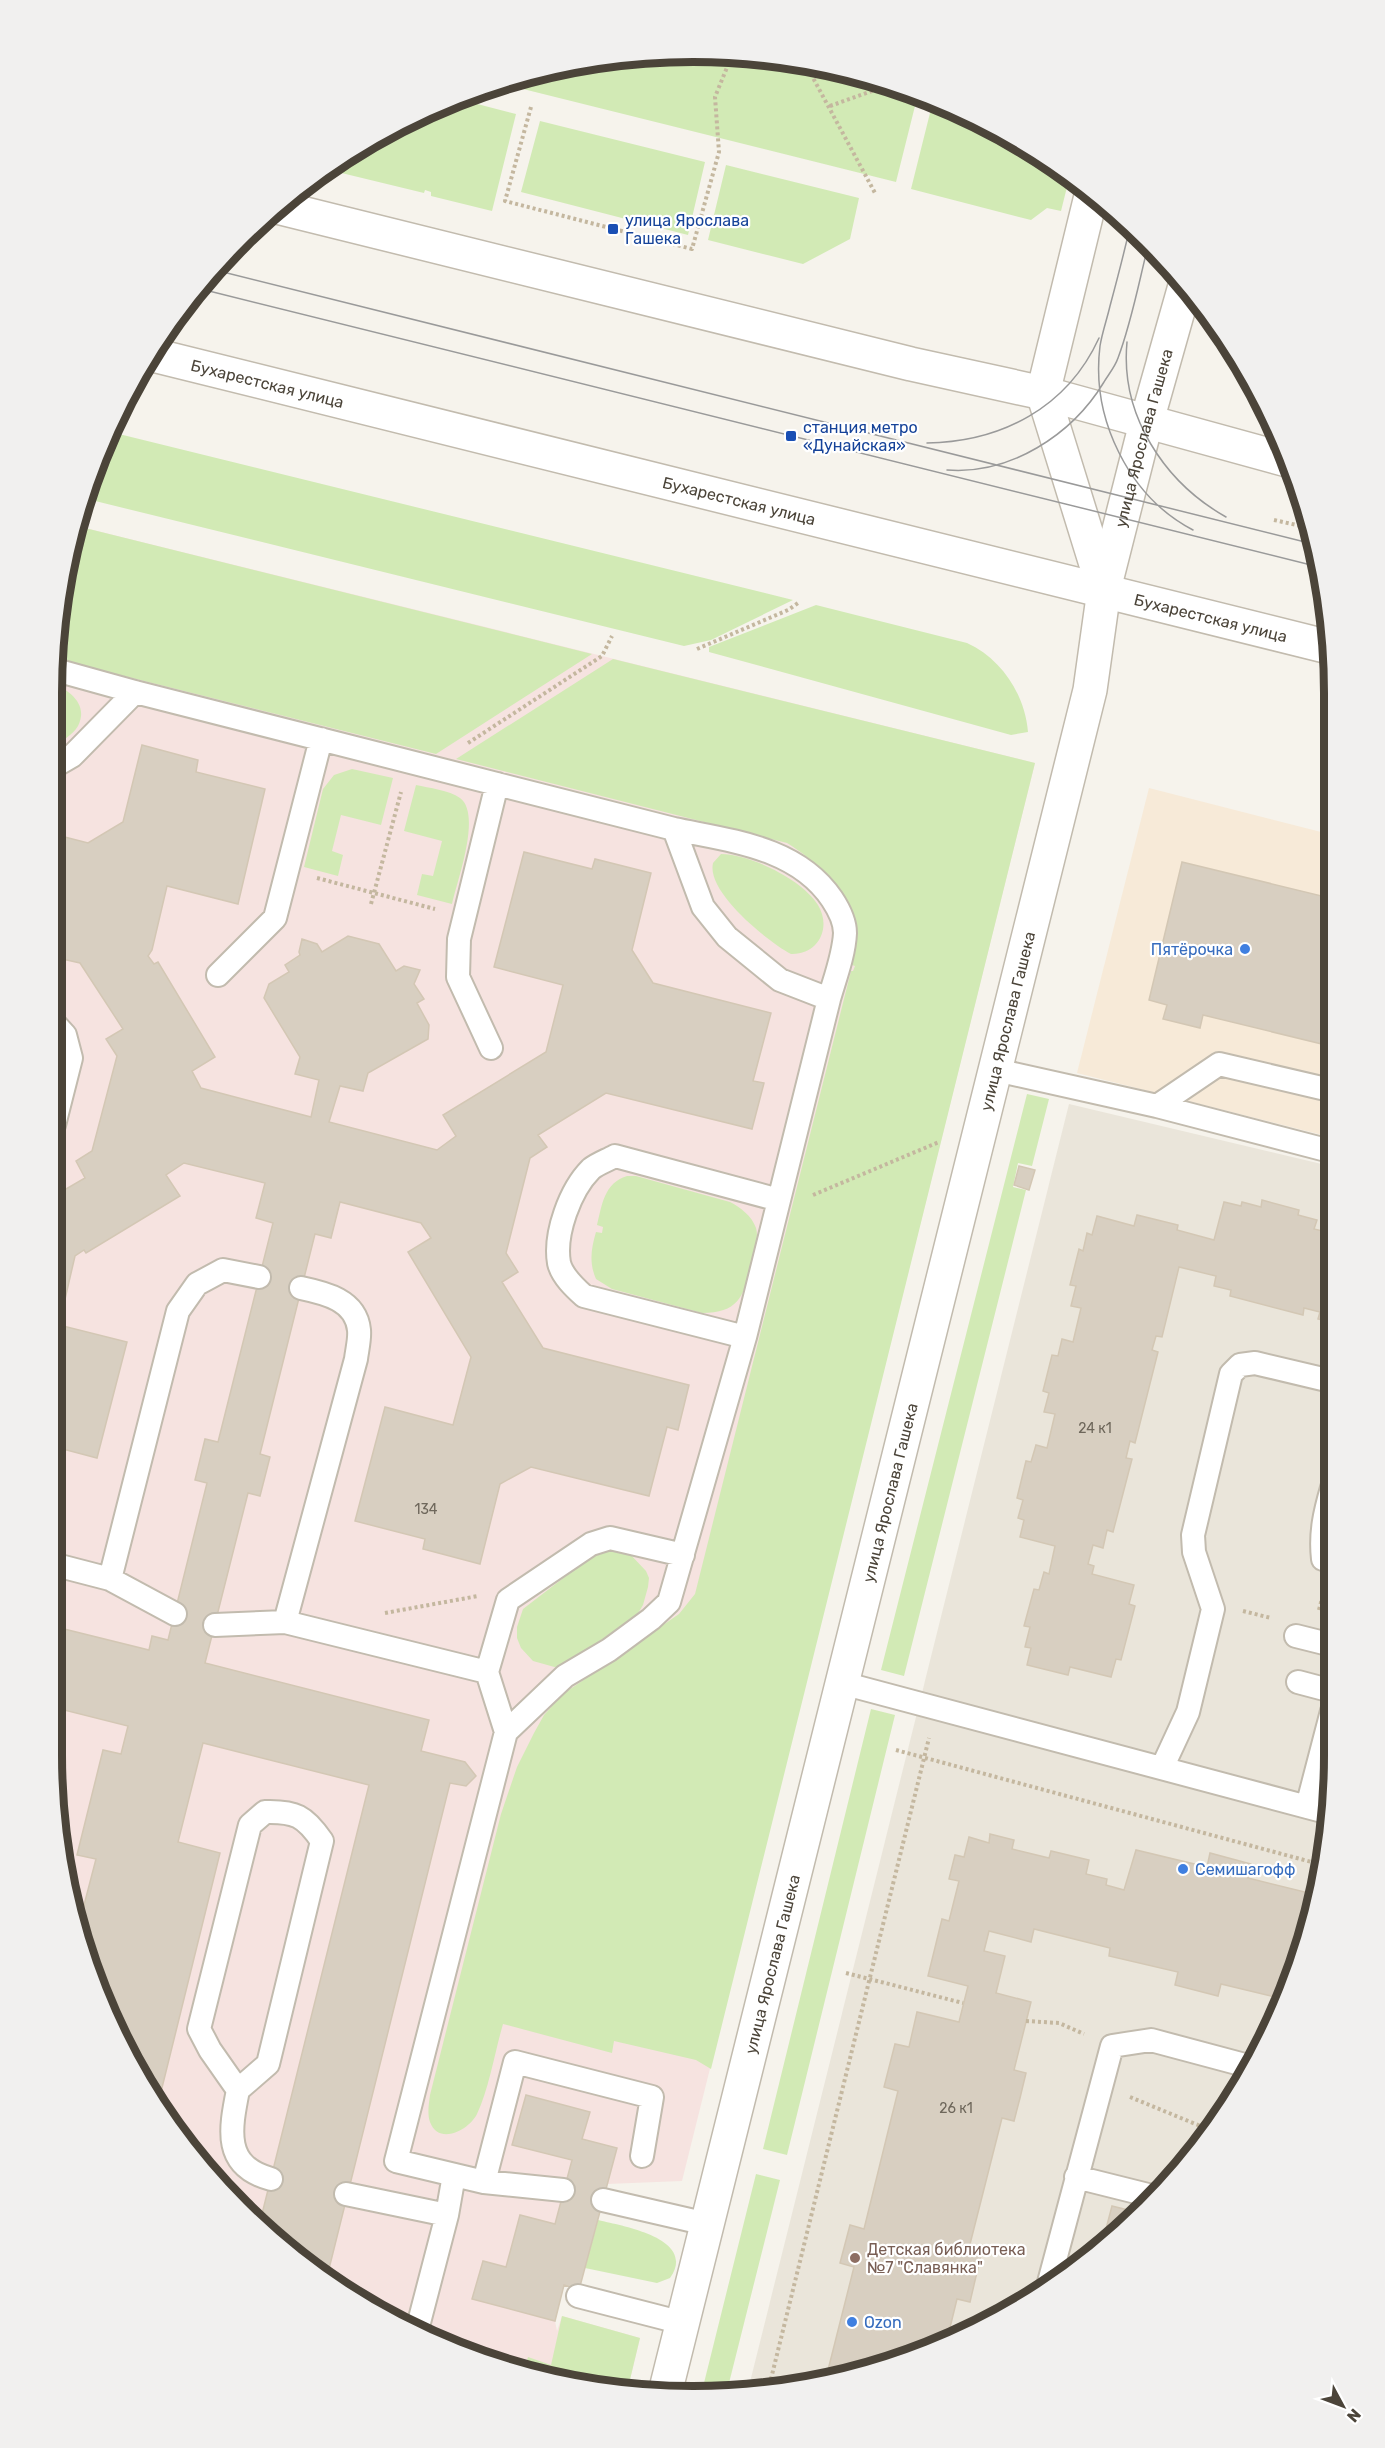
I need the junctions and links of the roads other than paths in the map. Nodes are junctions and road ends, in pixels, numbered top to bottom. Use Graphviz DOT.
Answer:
graph roads {
  1 [pos="1089,202"];
  2 [pos="287,209"];
  3 [pos="1182,295"];
  4 [pos="159,356"];
  5 [pos="1042,393"];
  6 [pos="1146,422"];
  7 [pos="1277,457"];
  8 [pos="1104,590"];
  9 [pos="1321,645"];
  10 [pos="62,672"];
  11 [pos="135,693"];
  12 [pos="321,739"];
  13 [pos="62,762"];
  14 [pos="497,784"];
  15 [pos="674,829"];
  16 [pos="218,975"];
  17 [pos="829,999"];
  18 [pos="62,1032"];
  19 [pos="491,1048"];
  20 [pos="996,1070"];
  21 [pos="1324,1089"];
  22 [pos="62,1093"];
  23 [pos="1157,1106"];
  24 [pos="1324,1149"];
  25 [pos="779,1200"];
  26 [pos="259,1277"];
  27 [pos="301,1288"];
  28 [pos="745,1337"];
  29 [pos="1324,1379"];
  30 [pos="1324,1518"];
  31 [pos="683,1555"];
  32 [pos="1324,1559"];
  33 [pos="62,1567"];
  34 [pos="110,1579"];
  35 [pos="175,1614"];
  36 [pos="285,1622"];
  37 [pos="215,1624"];
  38 [pos="487,1672"];
  39 [pos="1298,1682"];
  40 [pos="842,1683"];
  41 [pos="1324,1689"];
  42 [pos="506,1732"];
  43 [pos="1324,1742"];
  44 [pos="1162,1768"];
  45 [pos="1307,1807"];
  46 [pos="1321,1811"];
  47 [pos="1242,2064"];
  48 [pos="237,2090"];
  49 [pos="642,2156"];
  50 [pos="454,2175"];
  51 [pos="1076,2177"];
  52 [pos="271,2179"];
  53 [pos="484,2182"];
  54 [pos="563,2190"];
  55 [pos="346,2194"];
  56 [pos="1146,2194"];
  57 [pos="603,2200"];
  58 [pos="447,2215"];
  59 [pos="707,2224"];
  60 [pos="1051,2274"];
  61 [pos="578,2296"];
  62 [pos="683,2323"];
  63 [pos="419,2324"];
  64 [pos="667,2385"];
  1 -- 5 [label="street"];
  2 -- 5 [label="street"];
  3 -- 6 [label="street, улица Ярослава Гашека"];
  4 -- 8 [label="street, Бухарестская улица"];
  5 -- 6 [label="street"];
  5 -- 8 [label="street, улица Ярослава Гашека"];
  6 -- 7 [label="street"];
  6 -- 8 [label="street, улица Ярослава Гашека"];
  8 -- 9 [label="street, Бухарестская улица"];
  8 -- 20 [label="street, улица Ярослава Гашека"];
  10 -- 11 [label="lane"];
  11 -- 12 [label="lane"];
  11 -- 13 [label="lane"];
  12 -- 14 [label="lane"];
  12 -- 16 [label="lane"];
  14 -- 15 [label="lane"];
  14 -- 19 [label="lane"];
  15 -- 17 [label="lane"];
  15 -- 17 [label="lane"];
  17 -- 25 [label="lane"];
  18 -- 22 [label="lane"];
  20 -- 23 [label="lane"];
  20 -- 40 [label="street, улица Ярослава Гашека"];
  21 -- 23 [label="lane"];
  23 -- 24 [label="lane"];
  25 -- 28 [label="lane"];
  25 -- 28 [label="lane"];
  26 -- 34 [label="lane"];
  27 -- 36 [label="lane"];
  28 -- 31 [label="lane"];
  29 -- 44 [label="lane"];
  30 -- 32 [label="lane"];
  31 -- 38 [label="lane"];
  31 -- 42 [label="lane"];
  33 -- 34 [label="lane"];
  34 -- 35 [label="lane"];
  36 -- 37 [label="lane"];
  36 -- 38 [label="lane"];
  38 -- 42 [label="lane"];
  39 -- 41 [label="lane"];
  40 -- 44 [label="lane"];
  40 -- 59 [label="street, улица Ярослава Гашека"];
  42 -- 50 [label="lane"];
  43 -- 45 [label="lane"];
  44 -- 45 [label="lane"];
  45 -- 46 [label="lane"];
  47 -- 51 [label="lane"];
  48 -- 48 [label="lane"];
  48 -- 52 [label="lane"];
  49 -- 53 [label="lane"];
  50 -- 53 [label="lane"];
  50 -- 58 [label="lane"];
  51 -- 56 [label="lane"];
  51 -- 60 [label="lane"];
  53 -- 54 [label="lane"];
  55 -- 58 [label="lane"];
  57 -- 59 [label="lane"];
  58 -- 63 [label="lane"];
  59 -- 62 [label="street, улица Ярослава Гашека"];
  61 -- 62 [label="lane"];
  62 -- 64 [label="street, улица Ярослава Гашека"];
}
